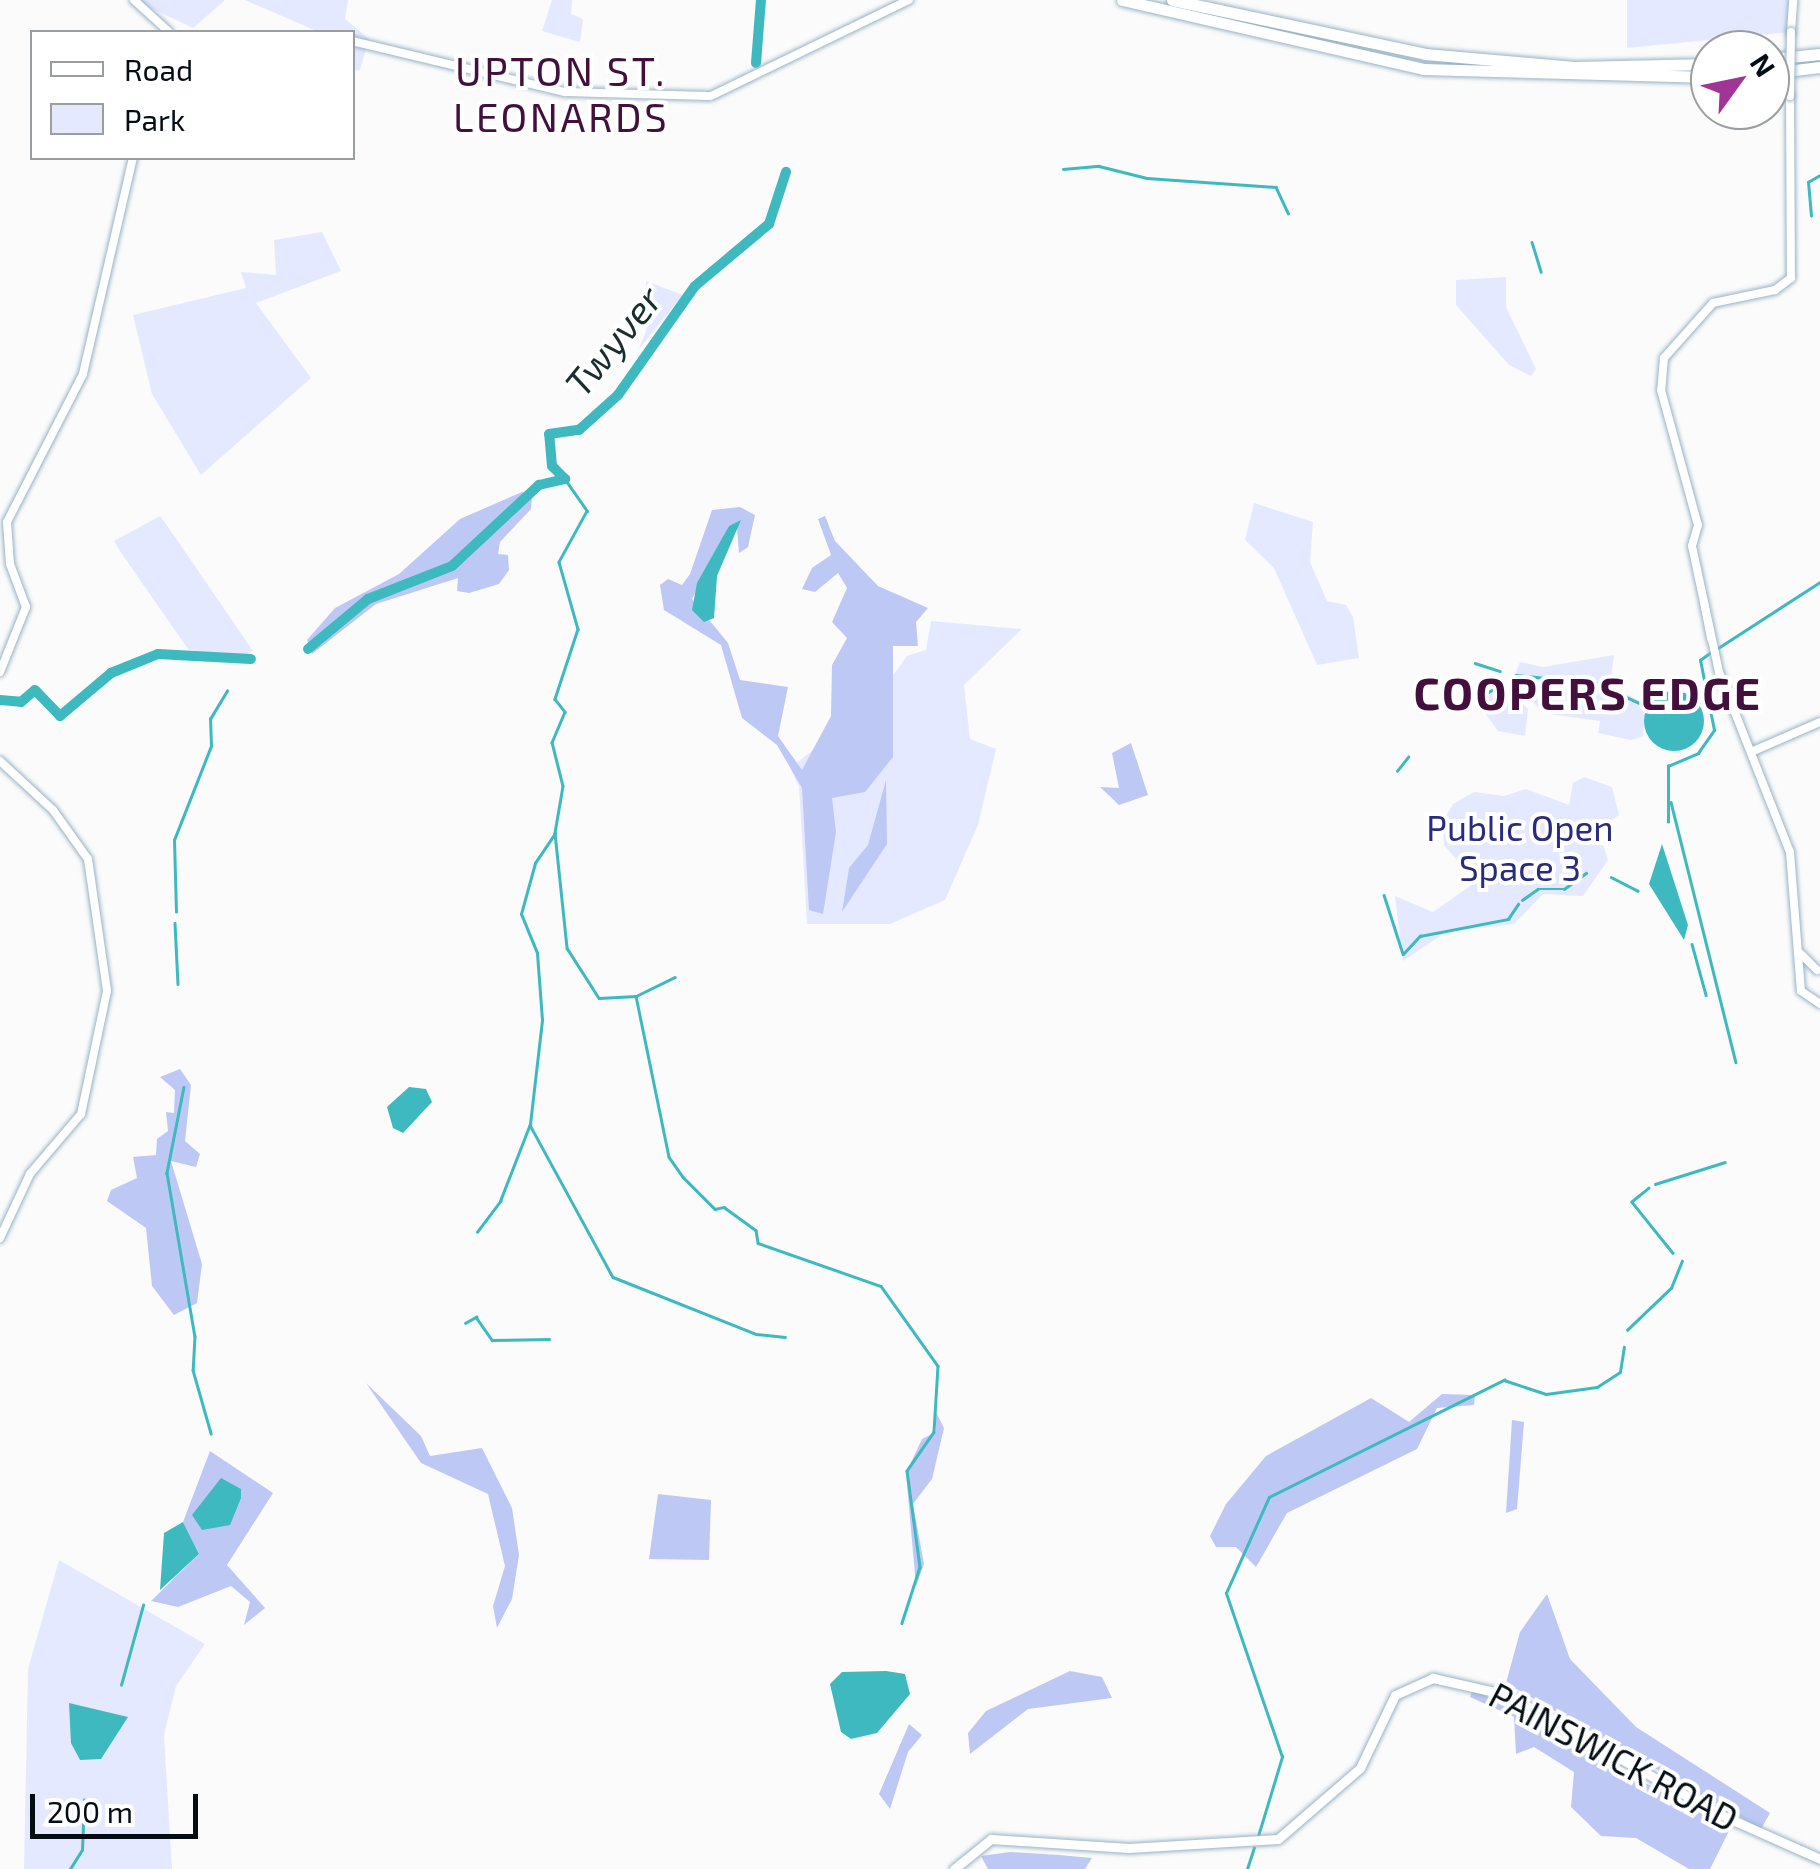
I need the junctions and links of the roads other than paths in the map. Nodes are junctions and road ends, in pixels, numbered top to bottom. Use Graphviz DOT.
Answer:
graph roads {
  1 [pos="134,0"];
  2 [pos="909,0"];
  3 [pos="1122,0"];
  4 [pos="1172,0"];
  5 [pos="1793,0"];
  6 [pos="167,30"];
  7 [pos="355,42"];
  8 [pos="1820,54"];
  9 [pos="1790,57"];
  10 [pos="1690,64"];
  11 [pos="1820,67"];
  12 [pos="1790,71"];
  13 [pos="1690,77"];
  14 [pos="134,160"];
  15 [pos="0,672"];
  16 [pos="1820,722"];
  17 [pos="1751,752"];
  18 [pos="0,760"];
  19 [pos="1801,954"];
  20 [pos="1818,970"];
  21 [pos="1802,980"];
  22 [pos="1820,1004"];
  23 [pos="0,1238"];
  24 [pos="1820,1859"];
  25 [pos="954,1869"];
  1 -- 6 [label="street"];
  2 -- 7 [label="street"];
  3 -- 13 [label="highway"];
  4 -- 10 [label="highway"];
  5 -- 17 [label="street, bridge"];
  8 -- 9 [label="highway"];
  11 -- 12 [label="highway"];
  14 -- 15 [label="street"];
  16 -- 17 [label="street"];
  17 -- 19 [label="street"];
  18 -- 23 [label="street"];
  19 -- 20 [label="street"];
  19 -- 21 [label="street"];
  20 -- 21 [label="street"];
  21 -- 22 [label="street"];
  24 -- 25 [label="main road, PAINSWICK ROAD"];
}
